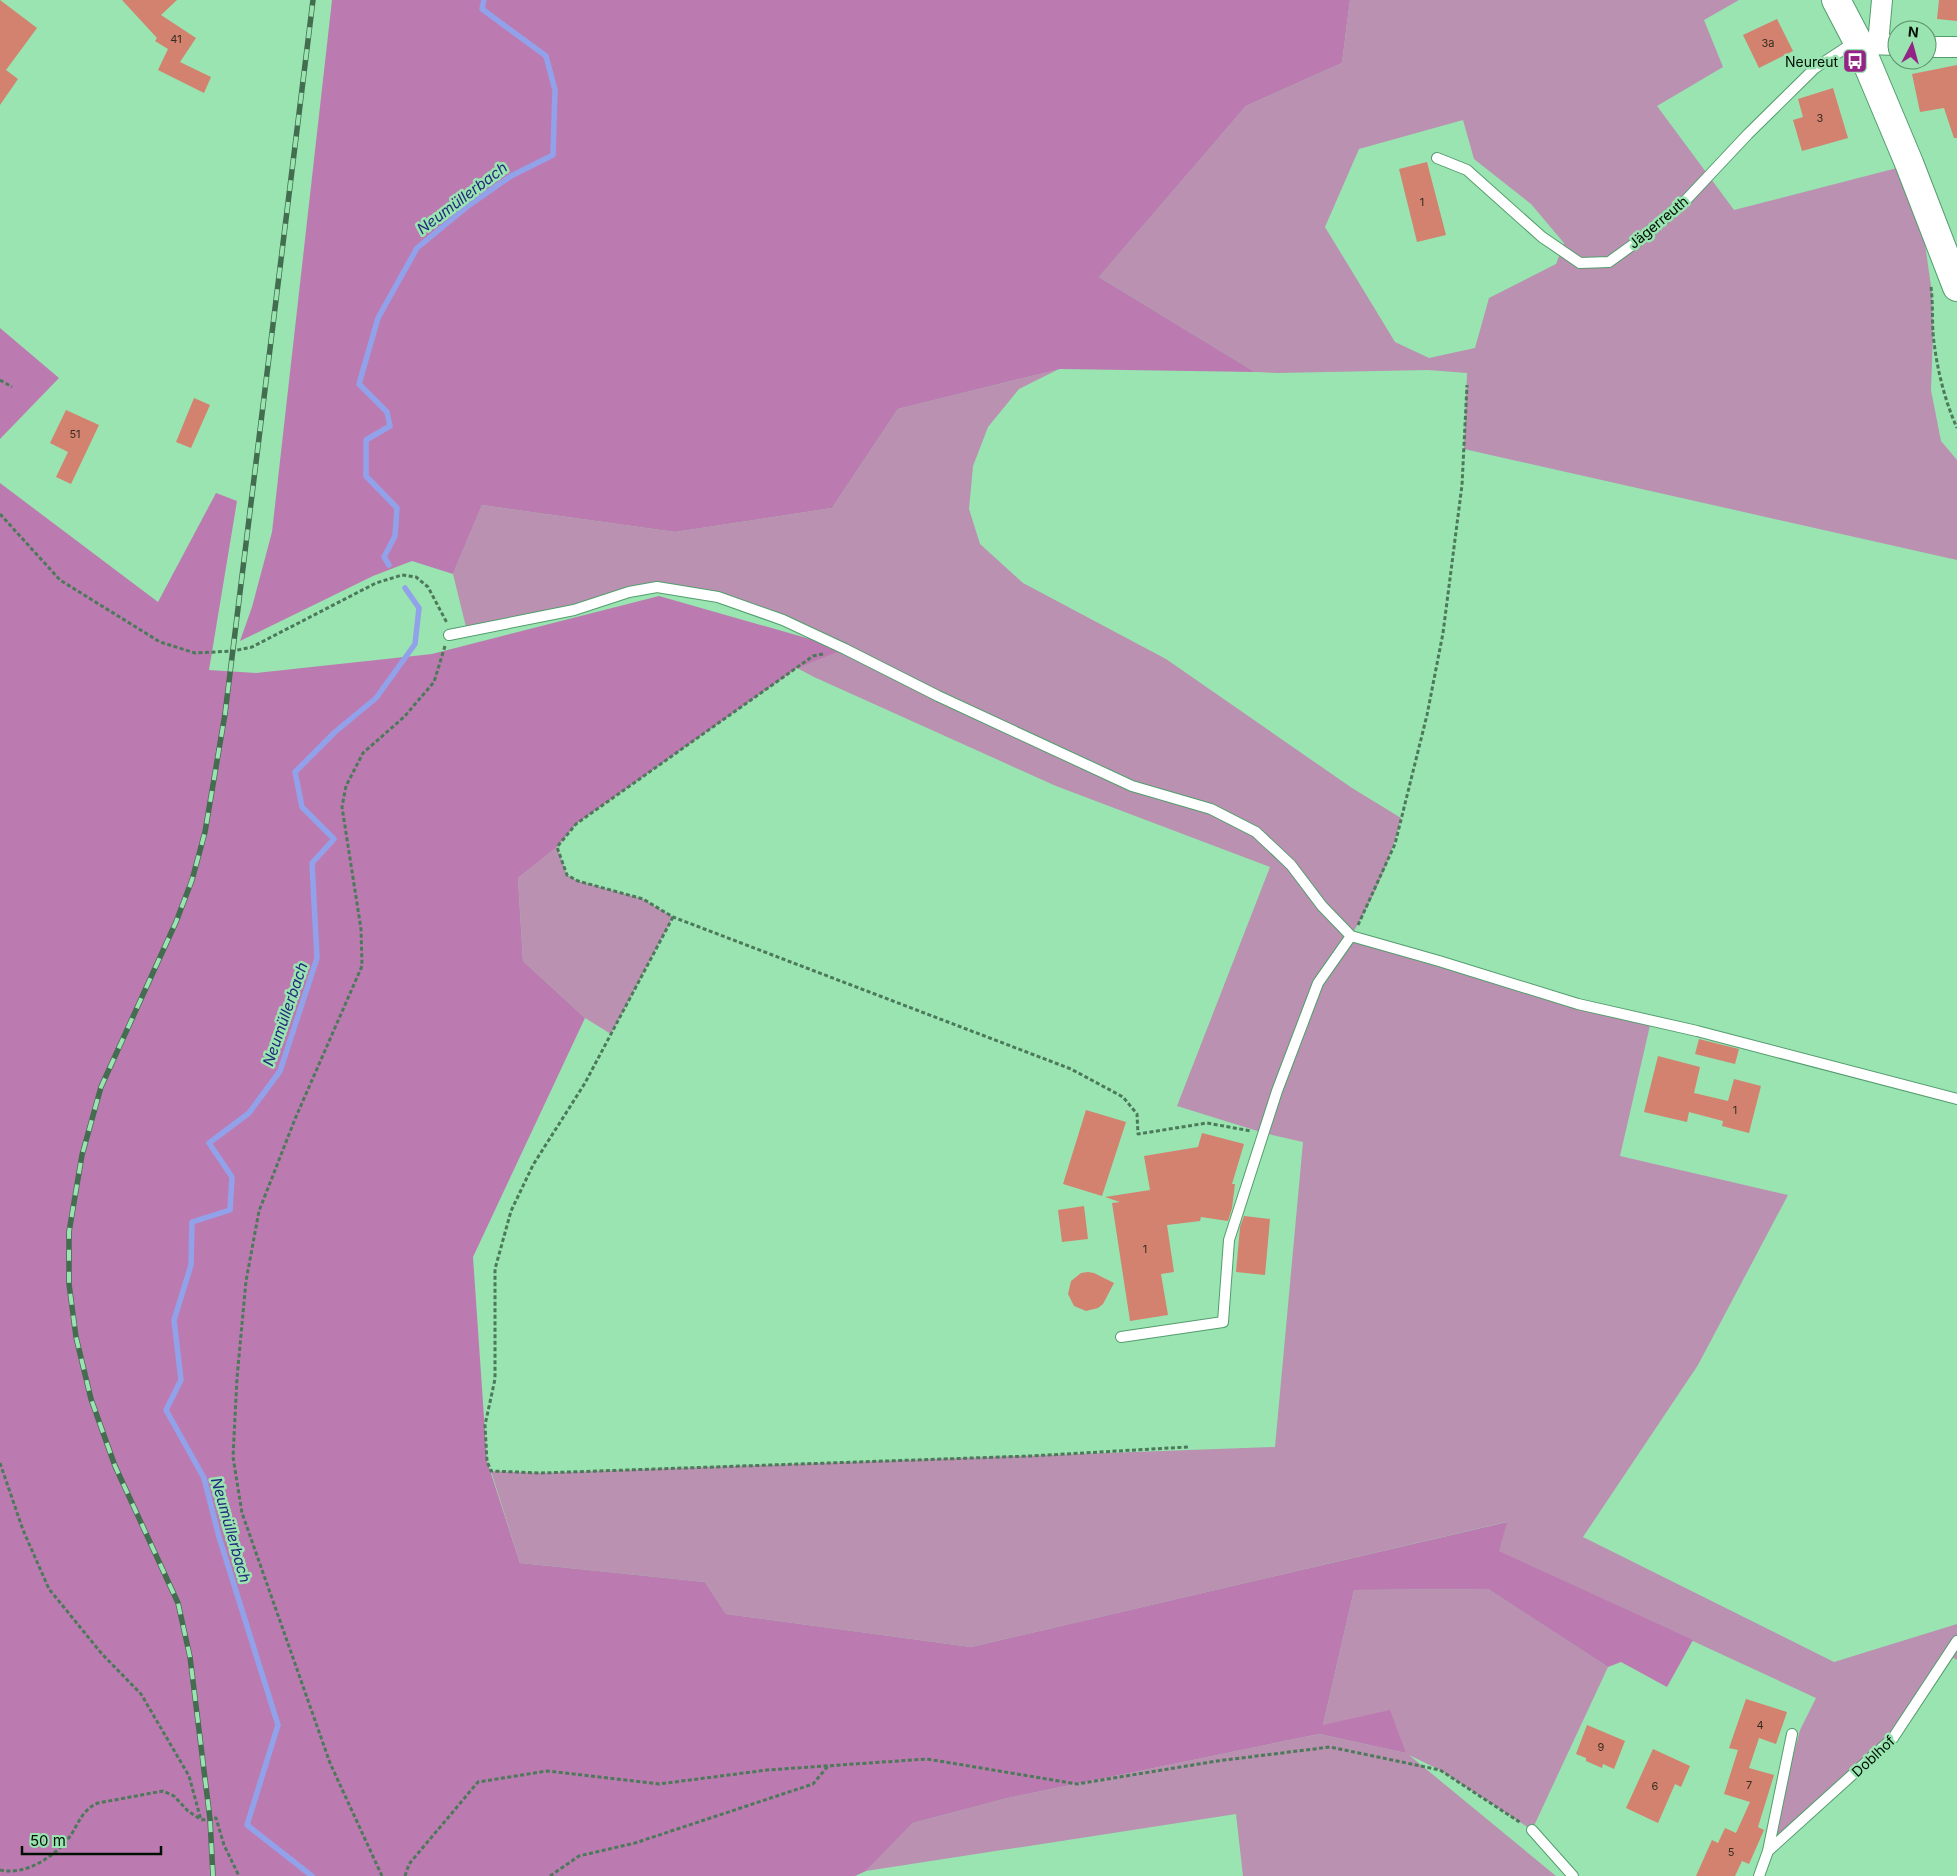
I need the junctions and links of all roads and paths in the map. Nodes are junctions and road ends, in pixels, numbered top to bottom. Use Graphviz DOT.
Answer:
graph roads {
  1 [pos="1836,0"];
  2 [pos="1882,0"];
  3 [pos="1878,44"];
  4 [pos="1957,46"];
  5 [pos="1937,47"];
  6 [pos="1437,158"];
  7 [pos="1949,280"];
  8 [pos="0,380"];
  9 [pos="1467,385"];
  10 [pos="12,387"];
  11 [pos="1957,428"];
  12 [pos="0,514"];
  13 [pos="449,635"];
  14 [pos="845,649"];
  15 [pos="673,917"];
  16 [pos="1351,936"];
  17 [pos="1957,1099"];
  18 [pos="1264,1133"];
  19 [pos="1121,1337"];
  20 [pos="1188,1447"];
  21 [pos="0,1463"];
  22 [pos="1957,1642"];
  23 [pos="1792,1734"];
  24 [pos="829,1766"];
  25 [pos="201,1820"];
  26 [pos="1532,1830"];
  27 [pos="1768,1852"];
  28 [pos="0,1870"];
  29 [pos="239,1876"];
  30 [pos="382,1876"];
  31 [pos="405,1876"];
  32 [pos="550,1876"];
  33 [pos="1573,1876"];
  34 [pos="1759,1876"];
  1 -- 3 [label="street"];
  2 -- 3 [label="street"];
  3 -- 6 [label="lane, Jägerreuth"];
  3 -- 7 [label="street"];
  4 -- 5 [label="street"];
  7 -- 11 [label="path"];
  8 -- 10 [label="path"];
  9 -- 16 [label="path"];
  12 -- 13 [label="path"];
  13 -- 14 [label="lane"];
  13 -- 30 [label="path"];
  14 -- 15 [label="path"];
  14 -- 16 [label="lane"];
  15 -- 18 [label="path"];
  15 -- 20 [label="path"];
  16 -- 17 [label="lane"];
  16 -- 18 [label="lane"];
  18 -- 19 [label="lane"];
  21 -- 25 [label="path"];
  22 -- 27 [label="lane, Doblhof"];
  23 -- 27 [label="lane, Doblhof"];
  24 -- 26 [label="path"];
  24 -- 31 [label="path"];
  24 -- 32 [label="path"];
  25 -- 28 [label="path"];
  25 -- 29 [label="path"];
  26 -- 33 [label="lane"];
  27 -- 34 [label="lane, Doblhof"];
}
